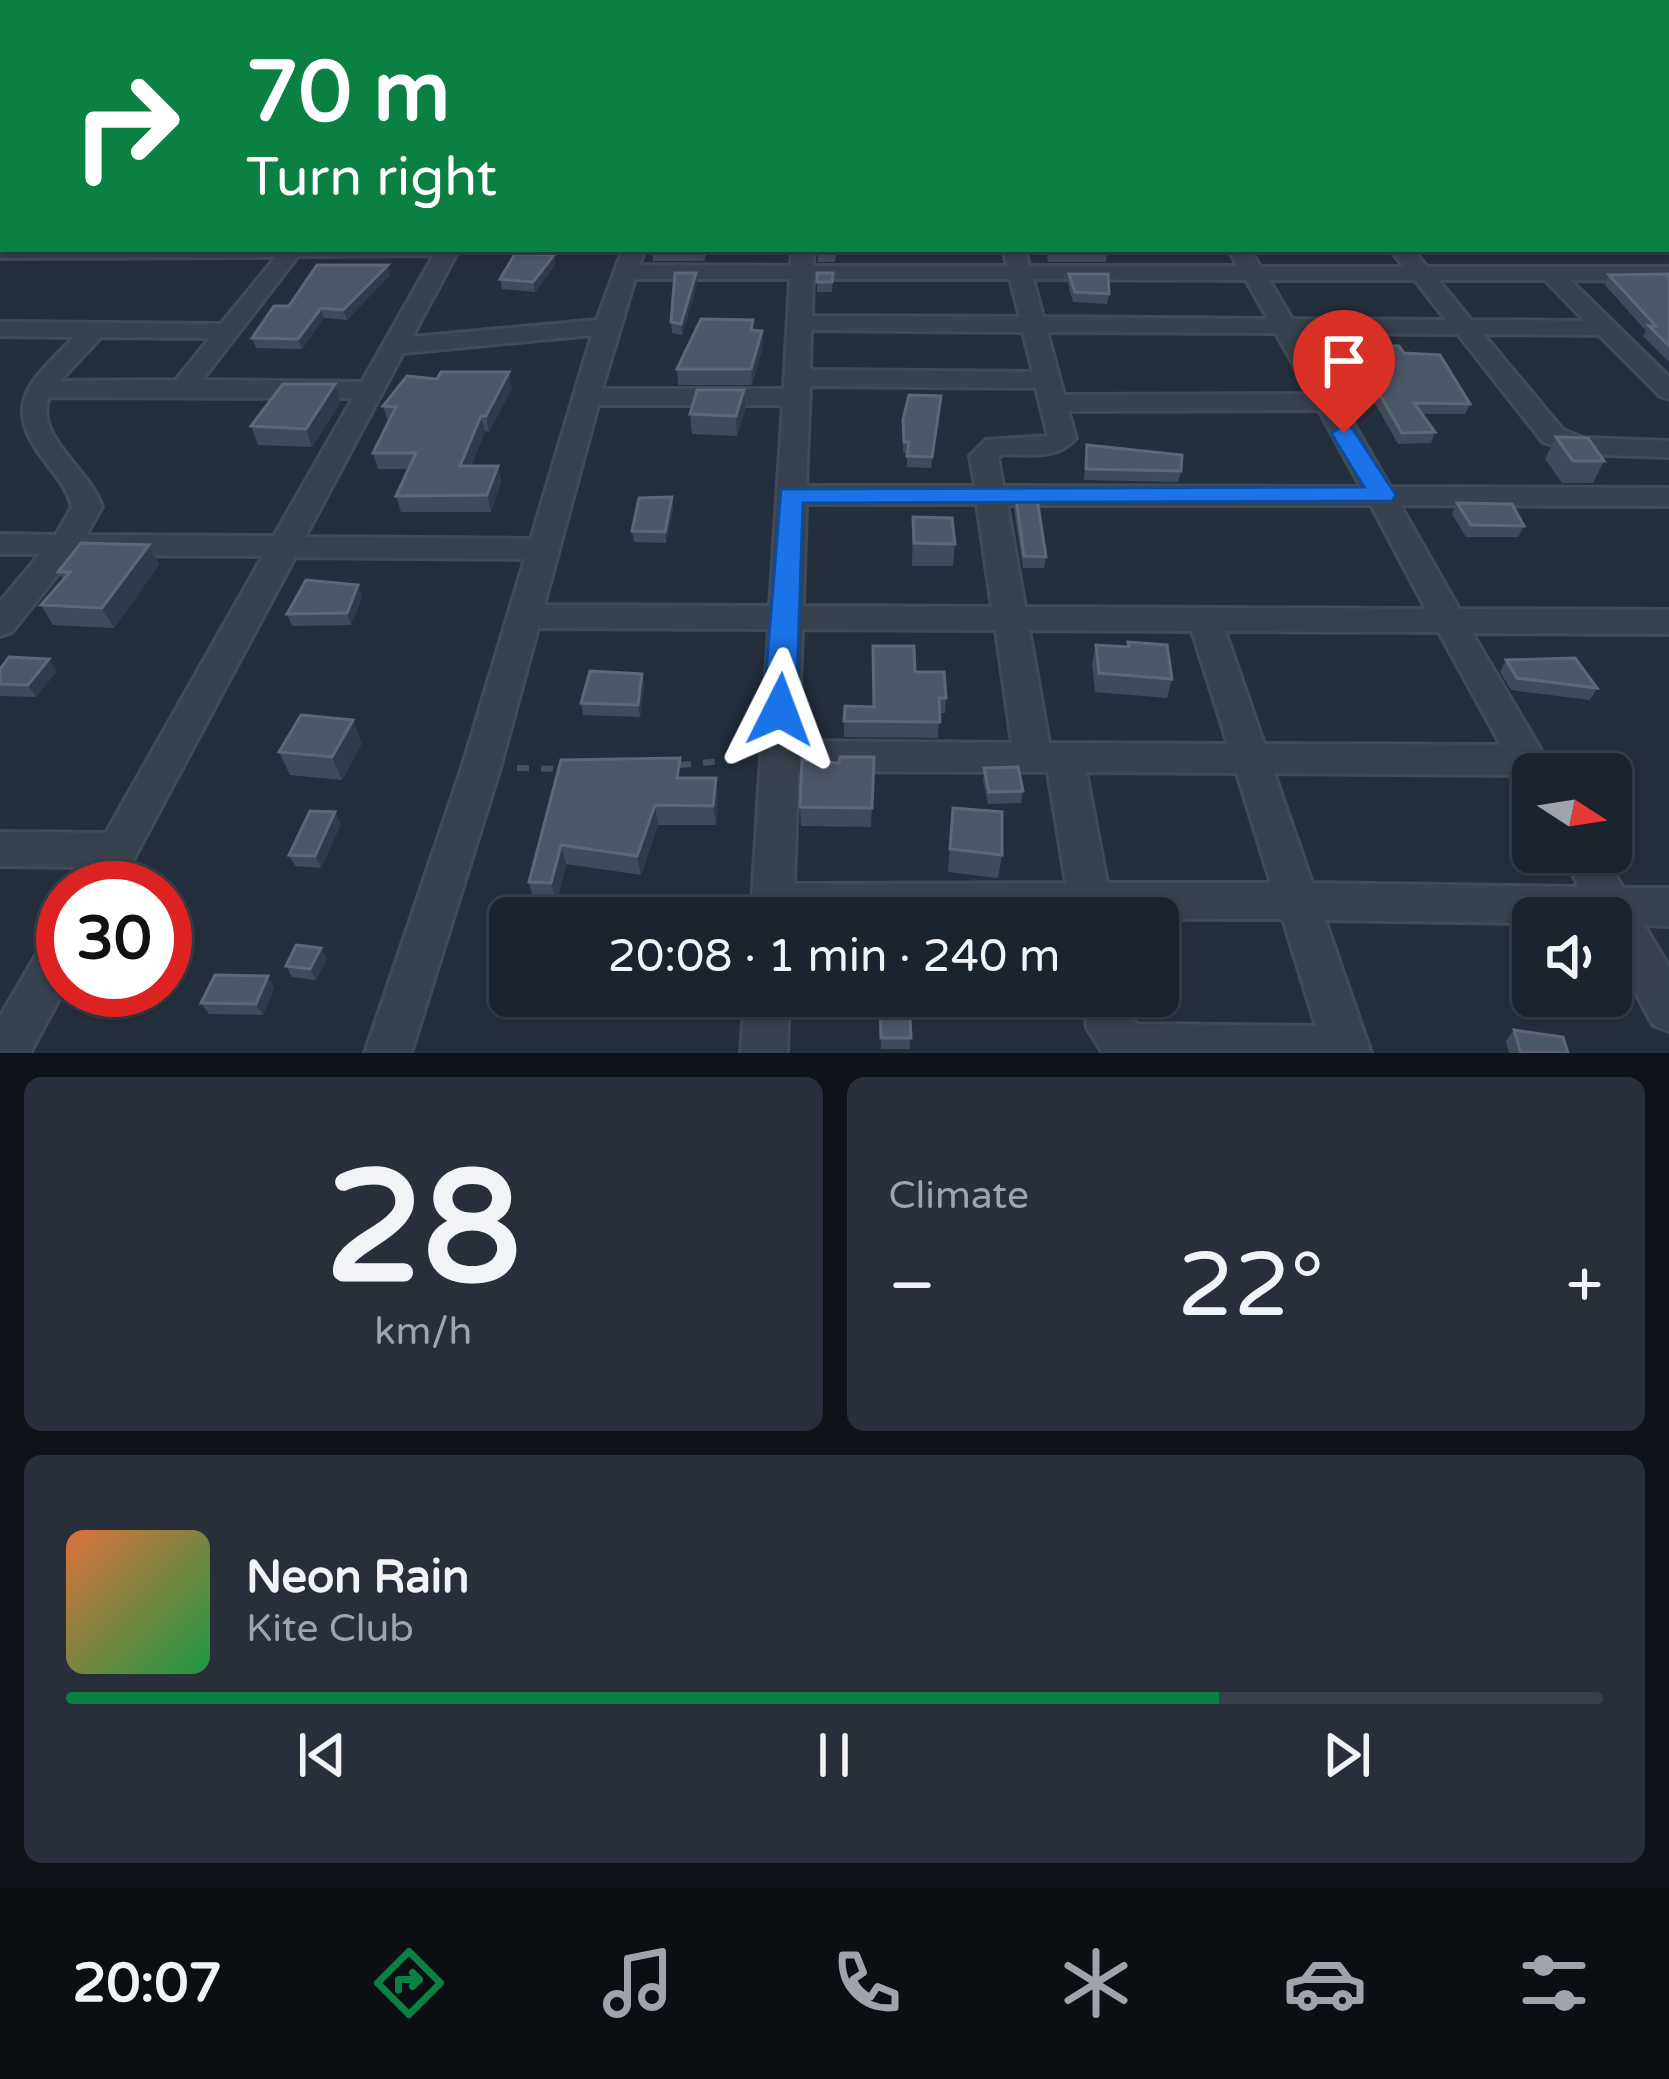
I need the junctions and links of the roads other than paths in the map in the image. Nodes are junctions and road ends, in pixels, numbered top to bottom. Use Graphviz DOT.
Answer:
graph roads {
  1 [pos="149,252"];
  2 [pos="291,252"];
  3 [pos="446,252"];
  4 [pos="1404,252"];
  5 [pos="6,253"];
  6 [pos="630,260"];
  7 [pos="802,261"];
  8 [pos="1017,261"];
  9 [pos="1246,262"];
  10 [pos="1669,274"];
  11 [pos="1424,276"];
  12 [pos="1554,277"];
  13 [pos="800,323"];
  14 [pos="1035,323"];
  15 [pos="1280,325"];
  16 [pos="607,326"];
  17 [pos="1465,326"];
  18 [pos="0,328"];
  19 [pos="1606,328"];
  20 [pos="95,329"];
  21 [pos="229,331"];
  22 [pos="398,346"];
  23 [pos="797,387"];
  24 [pos="183,388"];
  25 [pos="39,389"];
  26 [pos="373,390"];
  27 [pos="1050,391"];
  28 [pos="1669,391"];
  29 [pos="589,397"];
  30 [pos="1324,402"];
  31 [pos="1669,449"];
  32 [pos="790,495"];
  33 [pos="991,495"];
  34 [pos="1383,495"];
  35 [pos="1669,497"];
  36 [pos="0,544"];
  37 [pos="65,544"];
  38 [pos="285,549"];
  39 [pos="544,549"];
  40 [pos="523,616"];
  41 [pos="785,618"];
  42 [pos="1007,619"];
  43 [pos="1205,620"];
  44 [pos="1449,621"];
  45 [pos="1669,622"];
  46 [pos="0,624"];
  47 [pos="1524,753"];
  48 [pos="777,756"];
  49 [pos="1048,757"];
  50 [pos="1251,762"];
  51 [pos="1512,767"];
  52 [pos="0,849"];
  53 [pos="118,850"];
  54 [pos="112,861"];
  55 [pos="772,897"];
  56 [pos="1089,897"];
  57 [pos="1298,901"];
  58 [pos="1512,903"];
  59 [pos="1632,905"];
  60 [pos="1179,906"];
  61 [pos="1669,907"];
  62 [pos="1632,942"];
  63 [pos="36,997"];
  64 [pos="1669,1010"];
  65 [pos="766,1017"];
  66 [pos="1108,1017"];
  67 [pos="1347,1051"];
  68 [pos="5,1053"];
  69 [pos="388,1053"];
  70 [pos="764,1053"];
  1 -- 5 [label="street"];
  2 -- 21 [label="street"];
  3 -- 22 [label="street"];
  4 -- 11 [label="street"];
  6 -- 7 [label="street"];
  6 -- 16 [label="street"];
  7 -- 8 [label="street"];
  7 -- 13 [label="street"];
  8 -- 9 [label="street"];
  8 -- 14 [label="street"];
  9 -- 11 [label="street"];
  9 -- 15 [label="street"];
  10 -- 12 [label="street"];
  11 -- 12 [label="street"];
  11 -- 17 [label="street"];
  12 -- 19 [label="street"];
  13 -- 14 [label="street"];
  13 -- 23 [label="street"];
  14 -- 15 [label="street"];
  14 -- 27 [label="street"];
  15 -- 17 [label="street"];
  15 -- 30 [label="street"];
  16 -- 22 [label="street"];
  16 -- 29 [label="street"];
  17 -- 19 [label="street"];
  17 -- 31 [label="street"];
  18 -- 20 [label="street"];
  19 -- 28 [label="street"];
  20 -- 21 [label="street"];
  20 -- 25 [label="street"];
  21 -- 24 [label="street"];
  22 -- 26 [label="street"];
  23 -- 27 [label="street"];
  23 -- 29 [label="street"];
  23 -- 32 [label="street"];
  24 -- 25 [label="street"];
  24 -- 26 [label="street"];
  25 -- 37 [label="street"];
  26 -- 38 [label="street"];
  27 -- 30 [label="street"];
  27 -- 33 [label="street"];
  29 -- 39 [label="street"];
  30 -- 34 [label="street"];
  32 -- 33 [label="street"];
  32 -- 41 [label="street"];
  33 -- 34 [label="street"];
  33 -- 42 [label="street"];
  34 -- 35 [label="street"];
  34 -- 44 [label="street"];
  36 -- 37 [label="street"];
  37 -- 38 [label="street"];
  37 -- 46 [label="street"];
  38 -- 39 [label="street"];
  38 -- 53 [label="street"];
  39 -- 40 [label="street"];
  40 -- 41 [label="street"];
  40 -- 69 [label="street"];
  41 -- 42 [label="street"];
  41 -- 48 [label="street"];
  42 -- 43 [label="street"];
  42 -- 49 [label="street"];
  43 -- 44 [label="street"];
  43 -- 50 [label="street"];
  44 -- 45 [label="street"];
  44 -- 47 [label="street"];
  48 -- 49 [label="street"];
  48 -- 55 [label="street"];
  49 -- 50 [label="street"];
  49 -- 56 [label="street"];
  50 -- 51 [label="street"];
  50 -- 57 [label="street"];
  52 -- 53 [label="street"];
  53 -- 54 [label="street"];
  57 -- 58 [label="street"];
  57 -- 60 [label="street"];
  57 -- 67 [label="street"];
  59 -- 61 [label="street"];
  62 -- 64 [label="street"];
  63 -- 68 [label="street"];
  65 -- 70 [label="street"];
  66 -- 67 [label="street"];
}
